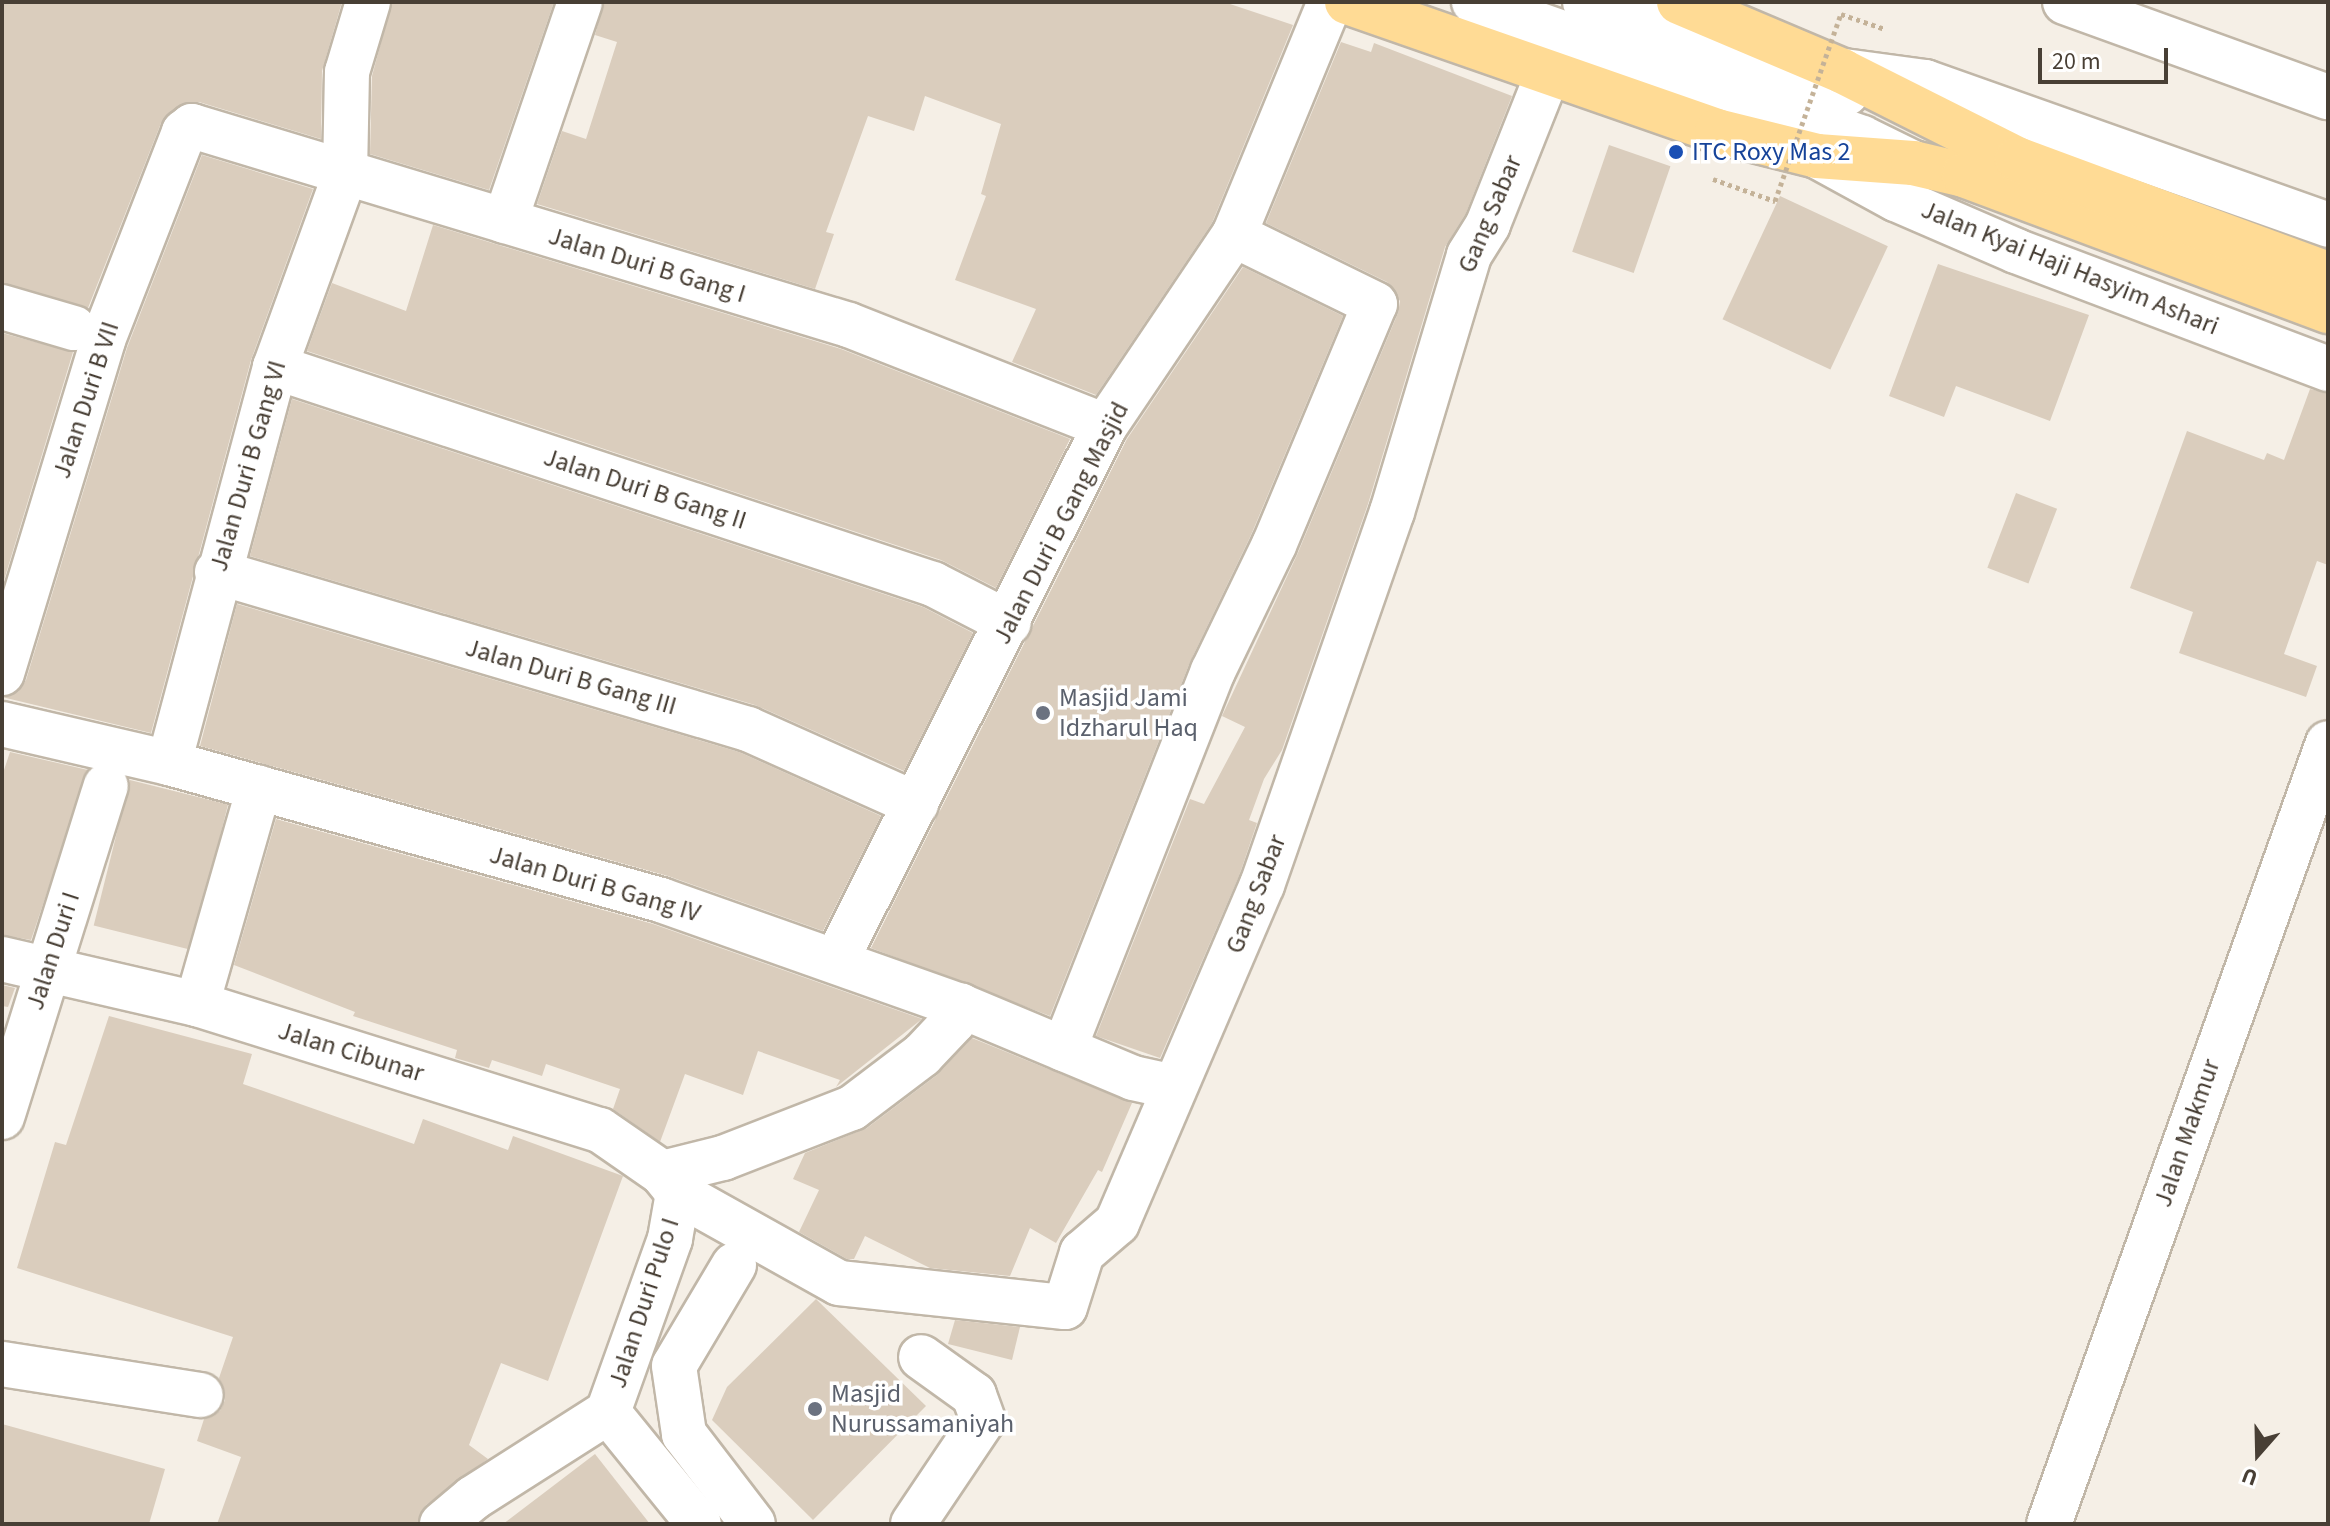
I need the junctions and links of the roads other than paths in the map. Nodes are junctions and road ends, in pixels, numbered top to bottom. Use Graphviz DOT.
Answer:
graph roads {
  1 [pos="368,2"];
  2 [pos="580,2"];
  3 [pos="1330,2"];
  4 [pos="1347,2"];
  5 [pos="1474,2"];
  6 [pos="1585,2"];
  7 [pos="2065,2"];
  8 [pos="1703,6"];
  9 [pos="1842,71"];
  10 [pos="1548,73"];
  11 [pos="2328,97"];
  12 [pos="1948,125"];
  13 [pos="184,132"];
  14 [pos="1817,156"];
  15 [pos="1913,163"];
  16 [pos="345,175"];
  17 [pos="2014,175"];
  18 [pos="505,221"];
  19 [pos="2328,225"];
  20 [pos="1234,235"];
  21 [pos="2328,274"];
  22 [pos="2,307"];
  23 [pos="2328,311"];
  24 [pos="74,328"];
  25 [pos="275,367"];
  26 [pos="2328,369"];
  27 [pos="1105,426"];
  28 [pos="217,572"];
  29 [pos="1009,623"];
  30 [pos="2,673"];
  31 [pos="2,724"];
  32 [pos="2328,743"];
  33 [pos="169,763"];
  34 [pos="106,786"];
  35 [pos="259,788"];
  36 [pos="916,804"];
  37 [pos="2,959"];
  38 [pos="836,961"];
  39 [pos="45,969"];
  40 [pos="197,1004"];
  41 [pos="961,1006"];
  42 [pos="1064,1049"];
  43 [pos="1174,1087"];
  44 [pos="2,1117"];
  45 [pos="670,1183"];
  46 [pos="734,1265"];
  47 [pos="921,1357"];
  48 [pos="2,1364"];
  49 [pos="201,1395"];
  50 [pos="608,1412"];
  51 [pos="442,1524"];
  52 [pos="699,1524"];
  53 [pos="753,1524"];
  54 [pos="913,1524"];
  55 [pos="2049,1524"];
  1 -- 16 [label="street, Jalan Duri B Gang VI"];
  2 -- 18 [label="street"];
  3 -- 20 [label="street, Jalan Duri B Gang Masjid"];
  4 -- 10 [label="main road, Jalan Kyai Haji Hasyim Ashari"];
  5 -- 15 [label="street"];
  6 -- 12 [label="street"];
  7 -- 11 [label="street"];
  8 -- 9 [label="main road, Jalan Kyai Haji Hasyim Ashari"];
  9 -- 12 [label="main road, Jalan Kyai Haji Hasyim Ashari"];
  9 -- 19 [label="street, Jalan Kyai Haji Hasyim Ashari"];
  10 -- 14 [label="main road, Jalan Kyai Haji Hasyim Ashari"];
  10 -- 43 [label="street, Gang Sabar"];
  12 -- 17 [label="main road, Jalan Kyai Haji Hasyim Ashari"];
  13 -- 16 [label="street, Jalan Duri B Gang I"];
  13 -- 30 [label="street, Jalan Duri B VII"];
  14 -- 15 [label="main road, Jalan Kyai Haji Hasyim Ashari"];
  14 -- 26 [label="street, Jalan Kyai Haji Hasyim Ashari"];
  15 -- 17 [label="main road, Jalan Kyai Haji Hasyim Ashari"];
  16 -- 18 [label="street, Jalan Duri B Gang I"];
  16 -- 25 [label="street, Jalan Duri B Gang VI"];
  17 -- 21 [label="main road, Jalan Kyai Haji Hasyim Ashari"];
  17 -- 23 [label="main road, Jalan Kyai Haji Hasyim Ashari"];
  18 -- 27 [label="street, Jalan Duri B Gang I"];
  20 -- 27 [label="street, Jalan Duri B Gang Masjid"];
  20 -- 42 [label="street"];
  22 -- 24 [label="street"];
  25 -- 28 [label="street, Jalan Duri B Gang VI"];
  25 -- 29 [label="street, Jalan Duri B Gang II"];
  27 -- 29 [label="street, Jalan Duri B Gang Masjid"];
  28 -- 33 [label="street, Jalan Duri B Gang VI"];
  28 -- 36 [label="street, Jalan Duri B Gang III"];
  29 -- 36 [label="street, Jalan Duri B Gang Masjid"];
  31 -- 33 [label="street, Jalan Duri B Gang IV"];
  32 -- 55 [label="street, Jalan Makmur"];
  33 -- 35 [label="street, Jalan Duri B Gang IV"];
  34 -- 39 [label="street, Jalan Duri I"];
  35 -- 38 [label="street, Jalan Duri B Gang IV"];
  35 -- 40 [label="street"];
  36 -- 38 [label="street, Jalan Duri B Gang Masjid"];
  37 -- 39 [label="street, Jalan Cibunar"];
  38 -- 41 [label="street, Jalan Duri B Gang IV"];
  39 -- 40 [label="street, Jalan Cibunar"];
  39 -- 44 [label="street, Jalan Duri I"];
  40 -- 45 [label="street, Jalan Cibunar"];
  41 -- 42 [label="street, Jalan Duri B Gang IV"];
  41 -- 45 [label="street"];
  42 -- 43 [label="street, Jalan Duri B Gang IV"];
  43 -- 45 [label="street, Gang Sabar"];
  45 -- 50 [label="street, Jalan Duri Pulo I"];
  46 -- 53 [label="street"];
  47 -- 54 [label="street"];
  48 -- 49 [label="street"];
  50 -- 51 [label="street"];
  50 -- 52 [label="street, Jalan Duri Pulo I"];
}
